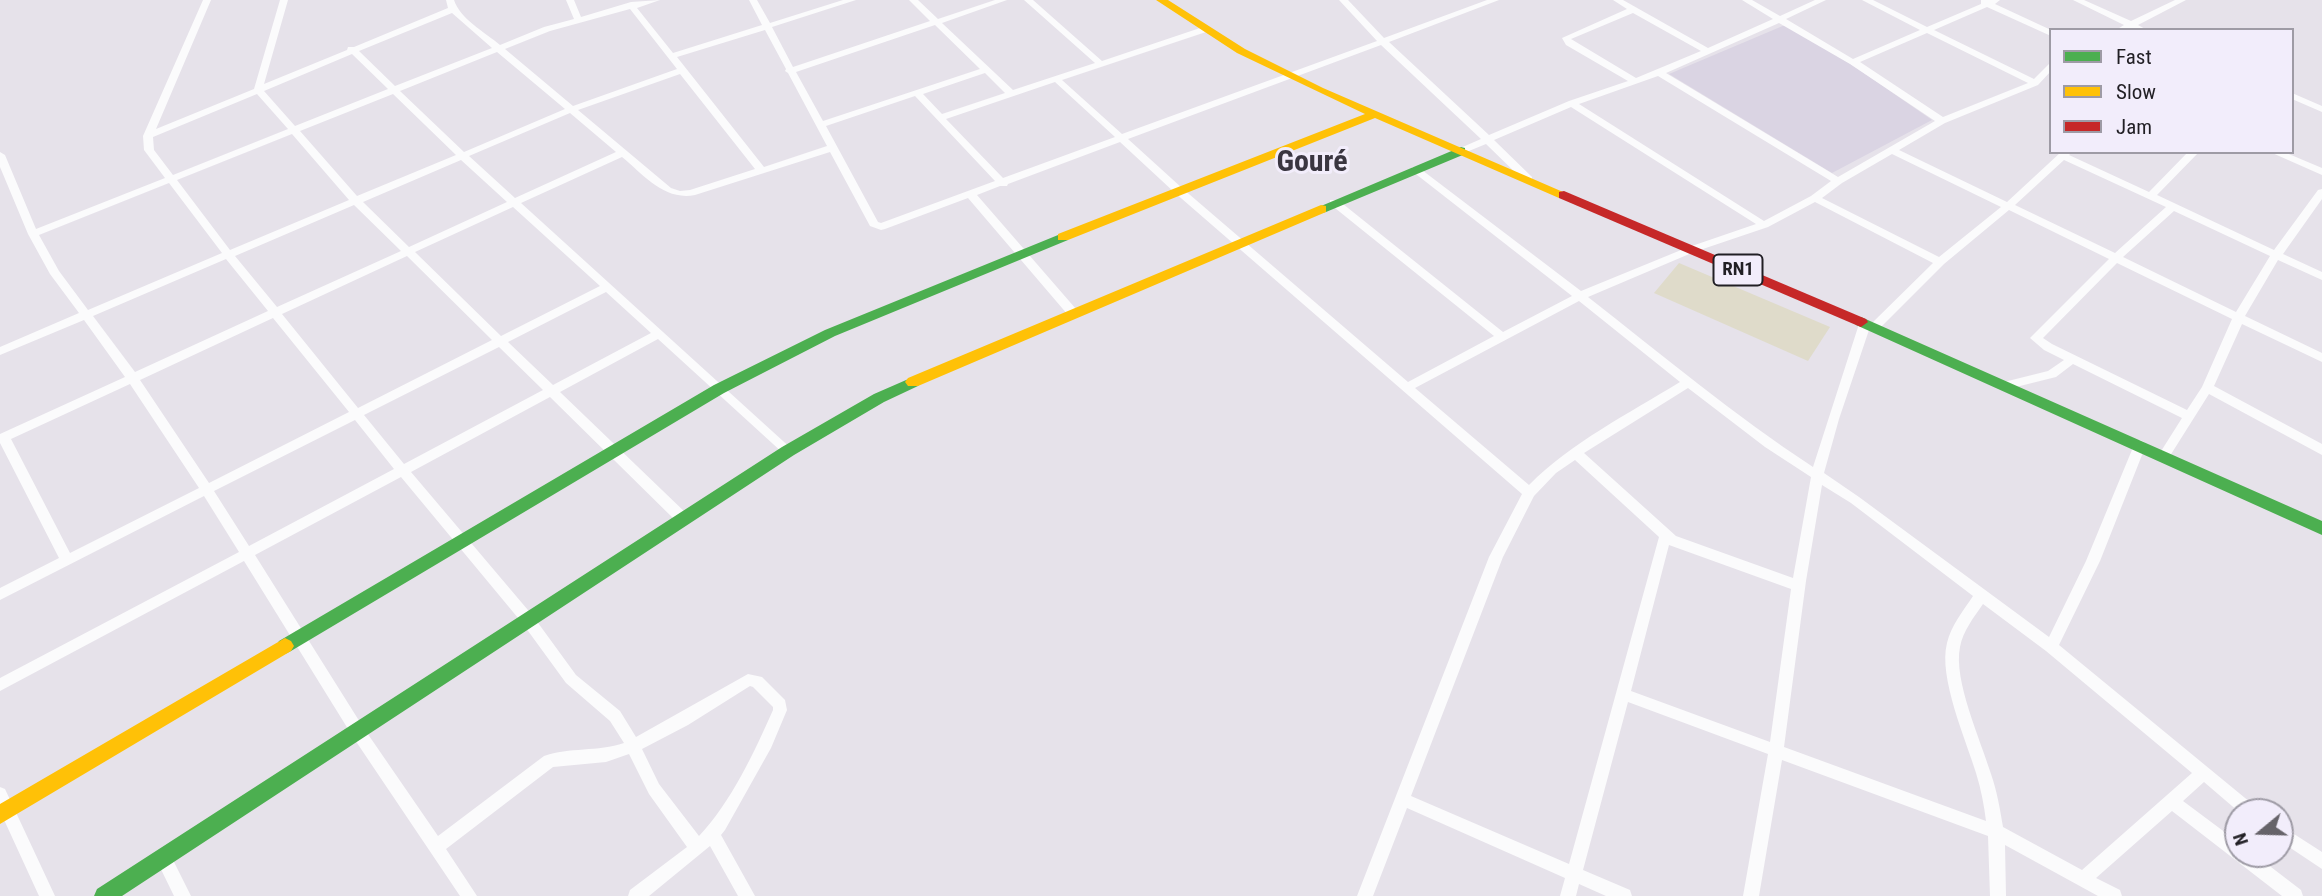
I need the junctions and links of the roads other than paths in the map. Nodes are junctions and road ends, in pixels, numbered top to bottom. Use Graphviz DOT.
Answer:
graph roads {
  1 [pos="207,0"];
  2 [pos="284,0"];
  3 [pos="570,0"];
  4 [pos="656,0"];
  5 [pos="753,0"];
  6 [pos="852,0"];
  7 [pos="914,0"];
  8 [pos="1003,0"];
  9 [pos="1028,0"];
  10 [pos="1161,0"];
  11 [pos="1343,0"];
  12 [pos="1495,0"];
  13 [pos="1617,0"];
  14 [pos="1746,0"];
  15 [pos="1822,0"];
  16 [pos="1866,0"];
  17 [pos="2077,0"];
  18 [pos="2182,0"];
  19 [pos="1988,1"];
  20 [pos="452,4"];
  21 [pos="631,5"];
  22 [pos="1632,10"];
  23 [pos="578,19"];
  24 [pos="1783,19"];
  25 [pos="936,22"];
  26 [pos="2131,24"];
  27 [pos="766,28"];
  28 [pos="2124,28"];
  29 [pos="2139,28"];
  30 [pos="1206,29"];
  31 [pos="1925,30"];
  32 [pos="2049,32"];
  33 [pos="1381,42"];
  34 [pos="499,48"];
  35 [pos="351,50"];
  36 [pos="1708,51"];
  37 [pos="671,56"];
  38 [pos="1853,62"];
  39 [pos="1101,64"];
  40 [pos="2049,67"];
  41 [pos="682,70"];
  42 [pos="986,70"];
  43 [pos="789,71"];
  44 [pos="1659,73"];
  45 [pos="1291,77"];
  46 [pos="1056,79"];
  47 [pos="1636,82"];
  48 [pos="2035,83"];
  49 [pos="258,89"];
  50 [pos="394,91"];
  51 [pos="917,93"];
  52 [pos="1012,94"];
  53 [pos="2294,97"];
  54 [pos="1572,103"];
  55 [pos="573,109"];
  56 [pos="2322,109"];
  57 [pos="1376,114"];
  58 [pos="942,117"];
  59 [pos="1942,121"];
  60 [pos="819,125"];
  61 [pos="294,131"];
  62 [pos="148,136"];
  63 [pos="1123,139"];
  64 [pos="1490,139"];
  65 [pos="832,148"];
  66 [pos="1892,150"];
  67 [pos="1461,151"];
  68 [pos="622,153"];
  69 [pos="2065,154"];
  70 [pos="2192,154"];
  71 [pos="2280,154"];
  72 [pos="0,155"];
  73 [pos="462,155"];
  74 [pos="1415,169"];
  75 [pos="762,171"];
  76 [pos="2322,172"];
  77 [pos="172,181"];
  78 [pos="1530,181"];
  79 [pos="1838,181"];
  80 [pos="1003,184"];
  81 [pos="1178,190"];
  82 [pos="971,195"];
  83 [pos="2150,197"];
  84 [pos="1815,198"];
  85 [pos="2320,198"];
  86 [pos="355,200"];
  87 [pos="1334,202"];
  88 [pos="514,203"];
  89 [pos="2009,205"];
  90 [pos="2172,207"];
  91 [pos="1764,225"];
  92 [pos="33,234"];
  93 [pos="1241,242"];
  94 [pos="1690,250"];
  95 [pos="408,251"];
  96 [pos="227,253"];
  97 [pos="1023,253"];
  98 [pos="2276,255"];
  99 [pos="2116,258"];
  100 [pos="1940,262"];
  101 [pos="2322,276"];
  102 [pos="607,287"];
  103 [pos="1580,296"];
  104 [pos="275,311"];
  105 [pos="86,312"];
  106 [pos="1072,312"];
  107 [pos="2239,317"];
  108 [pos="1869,326"];
  109 [pos="659,334"];
  110 [pos="1501,336"];
  111 [pos="499,342"];
  112 [pos="0,351"];
  113 [pos="2322,358"];
  114 [pos="2073,359"];
  115 [pos="132,377"];
  116 [pos="1689,382"];
  117 [pos="2004,386"];
  118 [pos="1407,387"];
  119 [pos="2207,388"];
  120 [pos="719,389"];
  121 [pos="551,392"];
  122 [pos="358,415"];
  123 [pos="2188,416"];
  124 [pos="2,438"];
  125 [pos="2140,445"];
  126 [pos="2322,450"];
  127 [pos="788,451"];
  128 [pos="612,452"];
  129 [pos="1576,453"];
  130 [pos="2164,456"];
  131 [pos="403,471"];
  132 [pos="1818,475"];
  133 [pos="207,489"];
  134 [pos="1529,493"];
  135 [pos="683,519"];
  136 [pos="2322,528"];
  137 [pos="1665,537"];
  138 [pos="461,543"];
  139 [pos="247,553"];
  140 [pos="67,560"];
  141 [pos="1799,586"];
  142 [pos="0,594"];
  143 [pos="1981,596"];
  144 [pos="528,620"];
  145 [pos="300,637"];
  146 [pos="2051,647"];
  147 [pos="0,685"];
  148 [pos="1623,694"];
  149 [pos="358,732"];
  150 [pos="633,746"];
  151 [pos="1776,751"];
  152 [pos="2202,774"];
  153 [pos="0,794"];
  154 [pos="2233,798"];
  155 [pos="1402,799"];
  156 [pos="2171,801"];
  157 [pos="4,812"];
  158 [pos="1997,832"];
  159 [pos="712,835"];
  160 [pos="2224,842"];
  161 [pos="2294,842"];
  162 [pos="436,847"];
  163 [pos="698,848"];
  164 [pos="163,857"];
  165 [pos="2322,861"];
  166 [pos="2259,868"];
  167 [pos="1574,874"];
  168 [pos="2083,879"];
  169 [pos="47,896"];
  170 [pos="104,896"];
  171 [pos="183,896"];
  172 [pos="469,896"];
  173 [pos="636,896"];
  174 [pos="747,896"];
  175 [pos="1365,896"];
  176 [pos="1568,896"];
  177 [pos="1624,896"];
  178 [pos="1751,896"];
  179 [pos="1998,896"];
  180 [pos="2114,896"];
  181 [pos="2295,896"];
  1 -- 62 [label="street"];
  2 -- 49 [label="street"];
  3 -- 23 [label="street"];
  4 -- 21 [label="street"];
  5 -- 27 [label="street"];
  6 -- 27 [label="street"];
  7 -- 25 [label="street"];
  8 -- 25 [label="street"];
  9 -- 39 [label="street"];
  10 -- 30 [label="main road, RN1"];
  11 -- 33 [label="street"];
  12 -- 33 [label="street"];
  13 -- 22 [label="street"];
  14 -- 24 [label="street"];
  15 -- 24 [label="street"];
  16 -- 31 [label="street"];
  17 -- 26 [label="street"];
  18 -- 26 [label="street"];
  19 -- 31 [label="street"];
  19 -- 32 [label="street"];
  20 -- 34 [label="street"];
  20 -- 35 [label="street"];
  21 -- 23 [label="street"];
  21 -- 37 [label="street"];
  22 -- 36 [label="street"];
  22 -- 47 [label="street"];
  23 -- 34 [label="street"];
  24 -- 36 [label="street"];
  24 -- 38 [label="street"];
  25 -- 42 [label="street"];
  25 -- 43 [label="street"];
  26 -- 28 [label="street"];
  26 -- 29 [label="street"];
  27 -- 37 [label="street"];
  27 -- 43 [label="street"];
  30 -- 39 [label="street"];
  30 -- 45 [label="main road, RN1"];
  31 -- 38 [label="street"];
  31 -- 48 [label="street"];
  33 -- 45 [label="street"];
  33 -- 64 [label="street"];
  34 -- 50 [label="street"];
  34 -- 55 [label="street"];
  35 -- 49 [label="street"];
  35 -- 50 [label="street"];
  36 -- 44 [label="street"];
  37 -- 41 [label="street"];
  38 -- 59 [label="street"];
  39 -- 46 [label="street"];
  40 -- 48 [label="street"];
  41 -- 55 [label="street"];
  41 -- 75 [label="street"];
  42 -- 51 [label="street"];
  42 -- 52 [label="street"];
  43 -- 60 [label="street"];
  44 -- 47 [label="street"];
  44 -- 79 [label="street"];
  45 -- 57 [label="main road, RN1"];
  45 -- 63 [label="street"];
  46 -- 52 [label="street"];
  46 -- 63 [label="street"];
  47 -- 54 [label="street"];
  48 -- 59 [label="street"];
  49 -- 61 [label="street"];
  49 -- 62 [label="street"];
  50 -- 61 [label="street"];
  50 -- 73 [label="street"];
  51 -- 58 [label="street"];
  51 -- 60 [label="street"];
  52 -- 58 [label="street"];
  53 -- 56 [label="street"];
  54 -- 64 [label="street"];
  54 -- 91 [label="street"];
  55 -- 68 [label="street"];
  55 -- 73 [label="street"];
  57 -- 67 [label="main road, RN1"];
  57 -- 81 [label="main road"];
  58 -- 80 [label="street"];
  59 -- 66 [label="street"];
  60 -- 65 [label="street"];
  61 -- 77 [label="street"];
  61 -- 86 [label="street"];
  62 -- 77 [label="street"];
  63 -- 80 [label="street"];
  63 -- 81 [label="street"];
  64 -- 67 [label="street"];
  64 -- 78 [label="street"];
  65 -- 75 [label="street"];
  65 -- 82 [label="street"];
  66 -- 79 [label="street"];
  66 -- 89 [label="street"];
  67 -- 74 [label="main road"];
  67 -- 78 [label="main road, RN1"];
  68 -- 75 [label="street"];
  68 -- 88 [label="street"];
  69 -- 83 [label="street"];
  69 -- 89 [label="street"];
  70 -- 83 [label="street"];
  71 -- 76 [label="street"];
  72 -- 92 [label="street"];
  73 -- 86 [label="street"];
  73 -- 88 [label="street"];
  74 -- 87 [label="main road"];
  74 -- 103 [label="street"];
  77 -- 92 [label="street"];
  77 -- 96 [label="street"];
  78 -- 94 [label="main road, RN1"];
  79 -- 84 [label="street"];
  80 -- 82 [label="street"];
  81 -- 93 [label="street"];
  81 -- 97 [label="main road"];
  82 -- 97 [label="street"];
  83 -- 90 [label="street"];
  84 -- 91 [label="street"];
  84 -- 100 [label="street"];
  85 -- 98 [label="street"];
  86 -- 95 [label="street"];
  86 -- 96 [label="street"];
  87 -- 93 [label="main road"];
  87 -- 110 [label="street"];
  88 -- 95 [label="street"];
  88 -- 102 [label="street"];
  89 -- 99 [label="street"];
  89 -- 100 [label="street"];
  90 -- 98 [label="street"];
  90 -- 99 [label="street"];
  91 -- 94 [label="street"];
  92 -- 105 [label="street"];
  93 -- 106 [label="main road"];
  93 -- 118 [label="street"];
  94 -- 103 [label="street"];
  94 -- 108 [label="main road, RN1"];
  95 -- 104 [label="street"];
  95 -- 111 [label="street"];
  96 -- 104 [label="street"];
  96 -- 105 [label="street"];
  97 -- 106 [label="street"];
  97 -- 120 [label="main road"];
  98 -- 101 [label="street"];
  98 -- 107 [label="street"];
  99 -- 107 [label="street"];
  99 -- 114 [label="street"];
  100 -- 108 [label="street"];
  102 -- 109 [label="street"];
  102 -- 111 [label="street"];
  103 -- 110 [label="street"];
  103 -- 116 [label="street"];
  104 -- 115 [label="street"];
  104 -- 122 [label="street"];
  105 -- 112 [label="street"];
  105 -- 115 [label="street"];
  106 -- 127 [label="main road"];
  107 -- 113 [label="street"];
  107 -- 119 [label="street"];
  108 -- 117 [label="main road, RN1"];
  108 -- 132 [label="street"];
  109 -- 120 [label="street"];
  109 -- 121 [label="street"];
  110 -- 118 [label="street"];
  111 -- 121 [label="street"];
  111 -- 122 [label="street"];
  114 -- 117 [label="street"];
  114 -- 123 [label="street"];
  115 -- 124 [label="street"];
  115 -- 133 [label="street"];
  116 -- 129 [label="street"];
  116 -- 132 [label="street"];
  117 -- 125 [label="main road, RN1"];
  118 -- 134 [label="street"];
  119 -- 123 [label="street"];
  119 -- 126 [label="street"];
  120 -- 127 [label="street"];
  120 -- 128 [label="main road"];
  121 -- 128 [label="street"];
  121 -- 131 [label="street"];
  122 -- 131 [label="street"];
  122 -- 133 [label="street"];
  123 -- 130 [label="street"];
  124 -- 140 [label="street"];
  125 -- 130 [label="main road, RN1"];
  125 -- 146 [label="street"];
  127 -- 135 [label="main road"];
  128 -- 135 [label="street"];
  128 -- 138 [label="main road"];
  129 -- 134 [label="street"];
  129 -- 137 [label="street"];
  130 -- 136 [label="main road, RN1"];
  131 -- 138 [label="street"];
  131 -- 139 [label="street"];
  132 -- 141 [label="street"];
  132 -- 143 [label="street"];
  133 -- 139 [label="street"];
  133 -- 140 [label="street"];
  134 -- 155 [label="street"];
  135 -- 144 [label="main road"];
  137 -- 141 [label="street"];
  137 -- 148 [label="street"];
  138 -- 144 [label="street"];
  138 -- 145 [label="main road"];
  139 -- 145 [label="street"];
  139 -- 147 [label="street"];
  140 -- 142 [label="street"];
  141 -- 151 [label="street"];
  143 -- 146 [label="street"];
  143 -- 158 [label="street"];
  144 -- 149 [label="main road"];
  144 -- 150 [label="street"];
  145 -- 149 [label="street"];
  145 -- 157 [label="main road"];
  146 -- 152 [label="street"];
  148 -- 151 [label="street"];
  148 -- 167 [label="street"];
  149 -- 162 [label="street"];
  149 -- 164 [label="main road"];
  150 -- 159 [label="street"];
  150 -- 162 [label="street"];
  150 -- 163 [label="street"];
  151 -- 158 [label="street"];
  151 -- 178 [label="street"];
  152 -- 154 [label="street"];
  152 -- 156 [label="street"];
  153 -- 157 [label="street"];
  155 -- 167 [label="street"];
  155 -- 175 [label="street"];
  156 -- 160 [label="street"];
  156 -- 168 [label="street"];
  157 -- 169 [label="street"];
  158 -- 168 [label="street"];
  158 -- 179 [label="street"];
  159 -- 163 [label="street"];
  159 -- 174 [label="street"];
  161 -- 165 [label="street"];
  162 -- 172 [label="street"];
  163 -- 173 [label="street"];
  164 -- 170 [label="main road"];
  164 -- 171 [label="street"];
  166 -- 181 [label="street"];
  167 -- 176 [label="street"];
  167 -- 177 [label="street"];
  168 -- 180 [label="street"];
}
